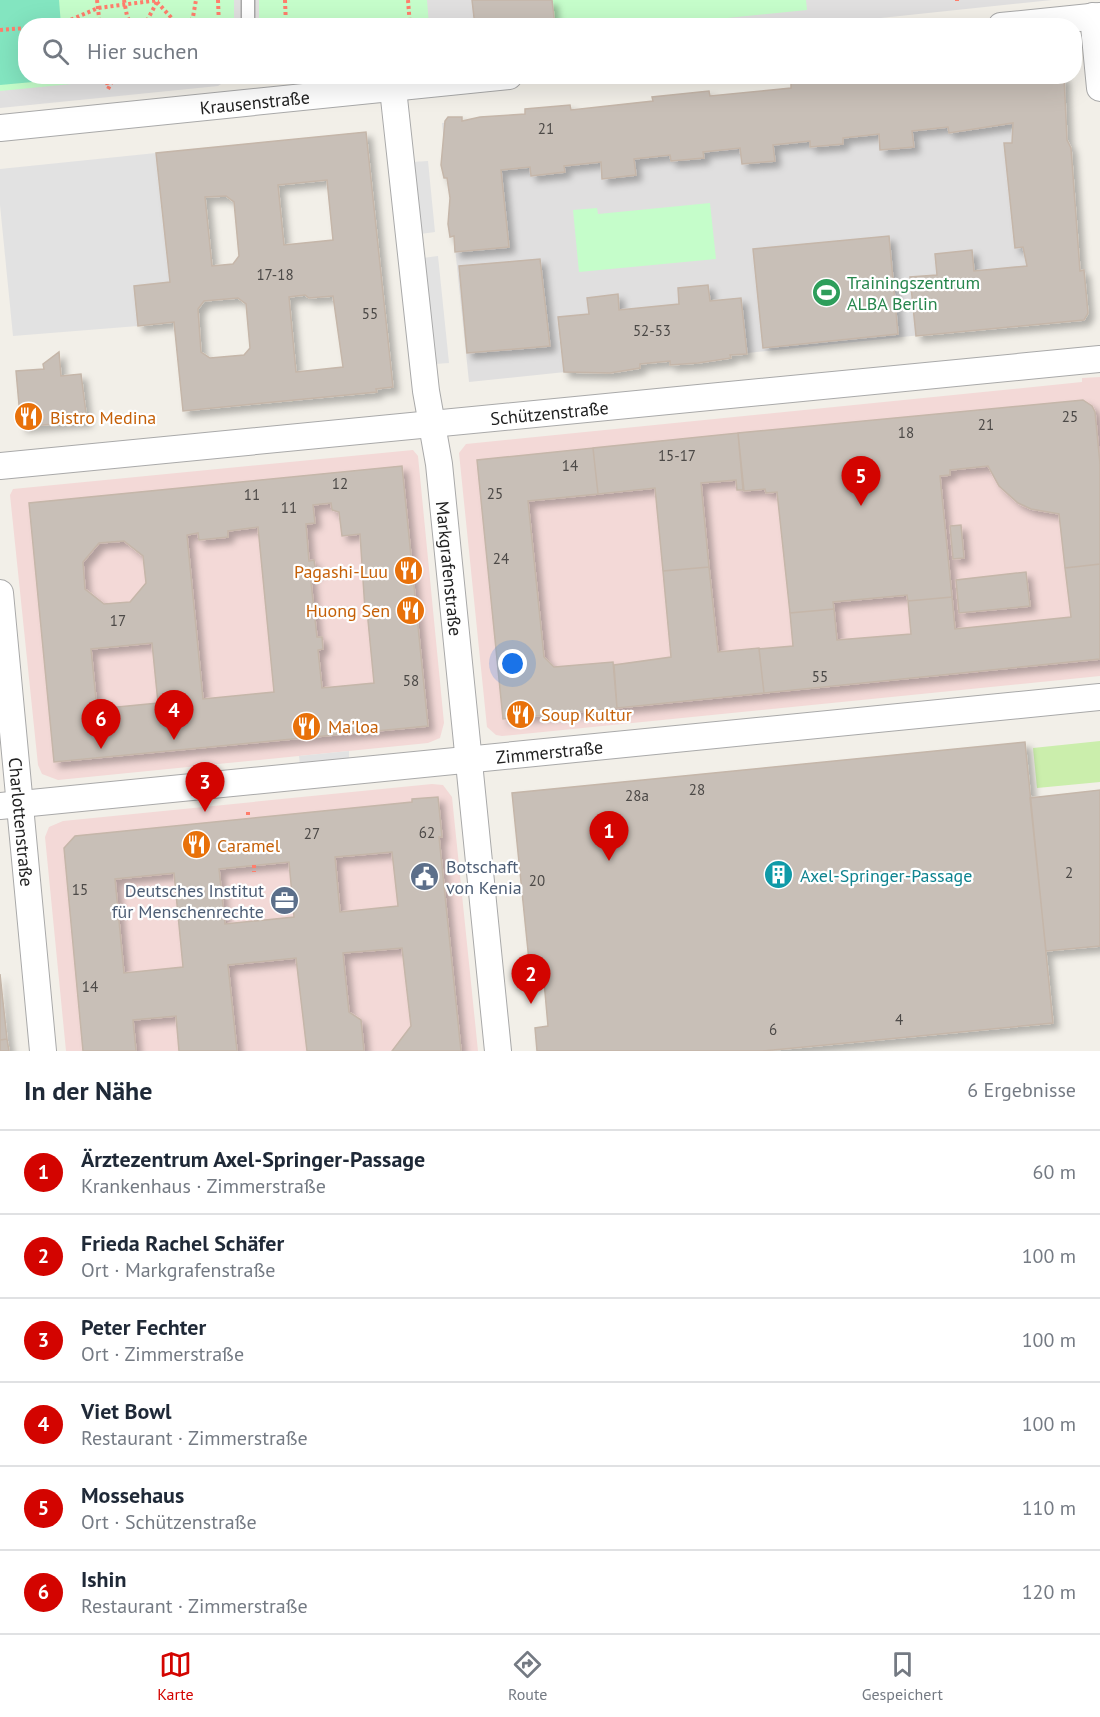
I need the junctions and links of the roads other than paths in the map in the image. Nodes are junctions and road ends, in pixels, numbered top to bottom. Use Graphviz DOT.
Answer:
graph roads {
  1 [pos="248,0"];
  2 [pos="1096,16"];
  3 [pos="248,18"];
  4 [pos="1077,18"];
  5 [pos="438,84"];
  6 [pos="1100,88"];
  7 [pos="393,89"];
  8 [pos="0,128"];
  9 [pos="1100,359"];
  10 [pos="432,424"];
  11 [pos="0,466"];
  12 [pos="0,593"];
  13 [pos="1100,697"];
  14 [pos="469,760"];
  15 [pos="10,805"];
  16 [pos="43,1051"];
  17 [pos="498,1051"];
  1 -- 3 [label="lane"];
  2 -- 4 [label="street"];
  2 -- 6 [label="street"];
  5 -- 7 [label="street, Krausenstraße"];
  7 -- 8 [label="street, Krausenstraße"];
  7 -- 10 [label="street, Markgrafenstraße"];
  9 -- 10 [label="street, Schützenstraße"];
  10 -- 11 [label="street, Schützenstraße"];
  10 -- 14 [label="street, Markgrafenstraße"];
  12 -- 15 [label="street, Charlottenstraße"];
  13 -- 14 [label="street, Zimmerstraße"];
  14 -- 15 [label="street, Zimmerstraße"];
  14 -- 17 [label="street, Markgrafenstraße"];
  15 -- 16 [label="street, Charlottenstraße"];
}
